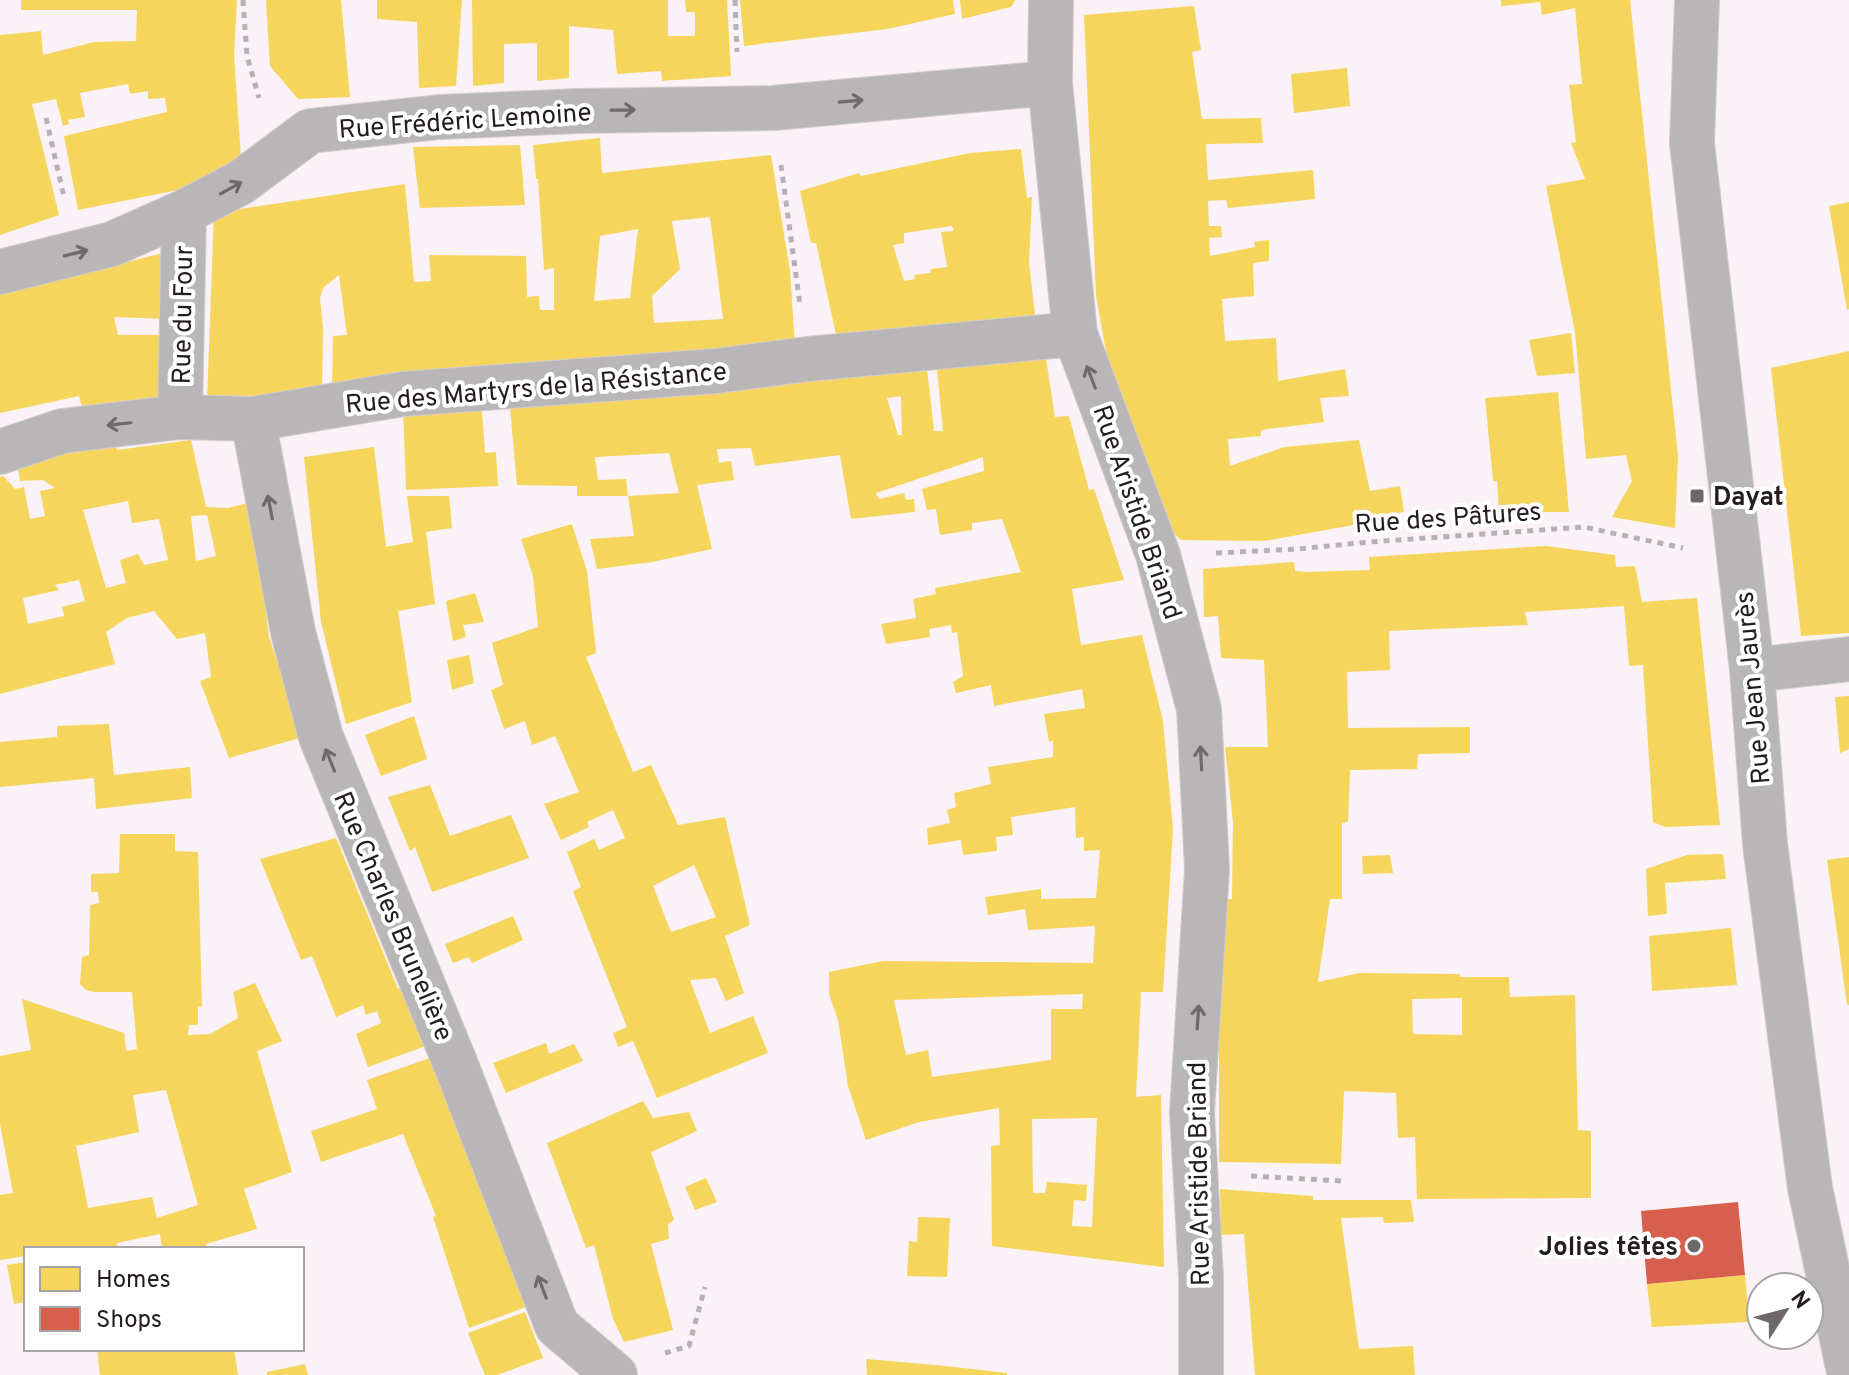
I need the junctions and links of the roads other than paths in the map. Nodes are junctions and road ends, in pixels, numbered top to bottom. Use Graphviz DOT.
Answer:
graph roads {
  1 [pos="1051,0"];
  2 [pos="1697,0"];
  3 [pos="1050,83"];
  4 [pos="184,212"];
  5 [pos="0,272"];
  6 [pos="1075,334"];
  7 [pos="180,417"];
  8 [pos="253,419"];
  9 [pos="0,452"];
  10 [pos="1849,659"];
  11 [pos="1752,670"];
  12 [pos="1849,1372"];
  13 [pos="615,1375"];
  14 [pos="1201,1375"];
  1 -- 3 [label="street, Rue Aristide Briand"];
  2 -- 11 [label="street, Rue Jean Jaurès"];
  4 -- 3 [label="street, Rue Frédéric Lemoine, one-way"];
  3 -- 6 [label="street, Rue Aristide Briand"];
  5 -- 4 [label="street, Rue Frédéric Lemoine, one-way"];
  4 -- 7 [label="street, Rue du Four"];
  6 -- 8 [label="street, Rue des Martyrs de la Résistance"];
  14 -- 6 [label="street, Rue Aristide Briand, one-way"];
  7 -- 8 [label="street, Rue des Martyrs de la Résistance"];
  7 -- 9 [label="street, Rue des Martyrs de la Résistance, one-way"];
  13 -- 8 [label="street, Rue Charles Brunelière, one-way"];
  10 -- 11 [label="street"];
  11 -- 12 [label="street, Rue Jean Jaurès"];
}
